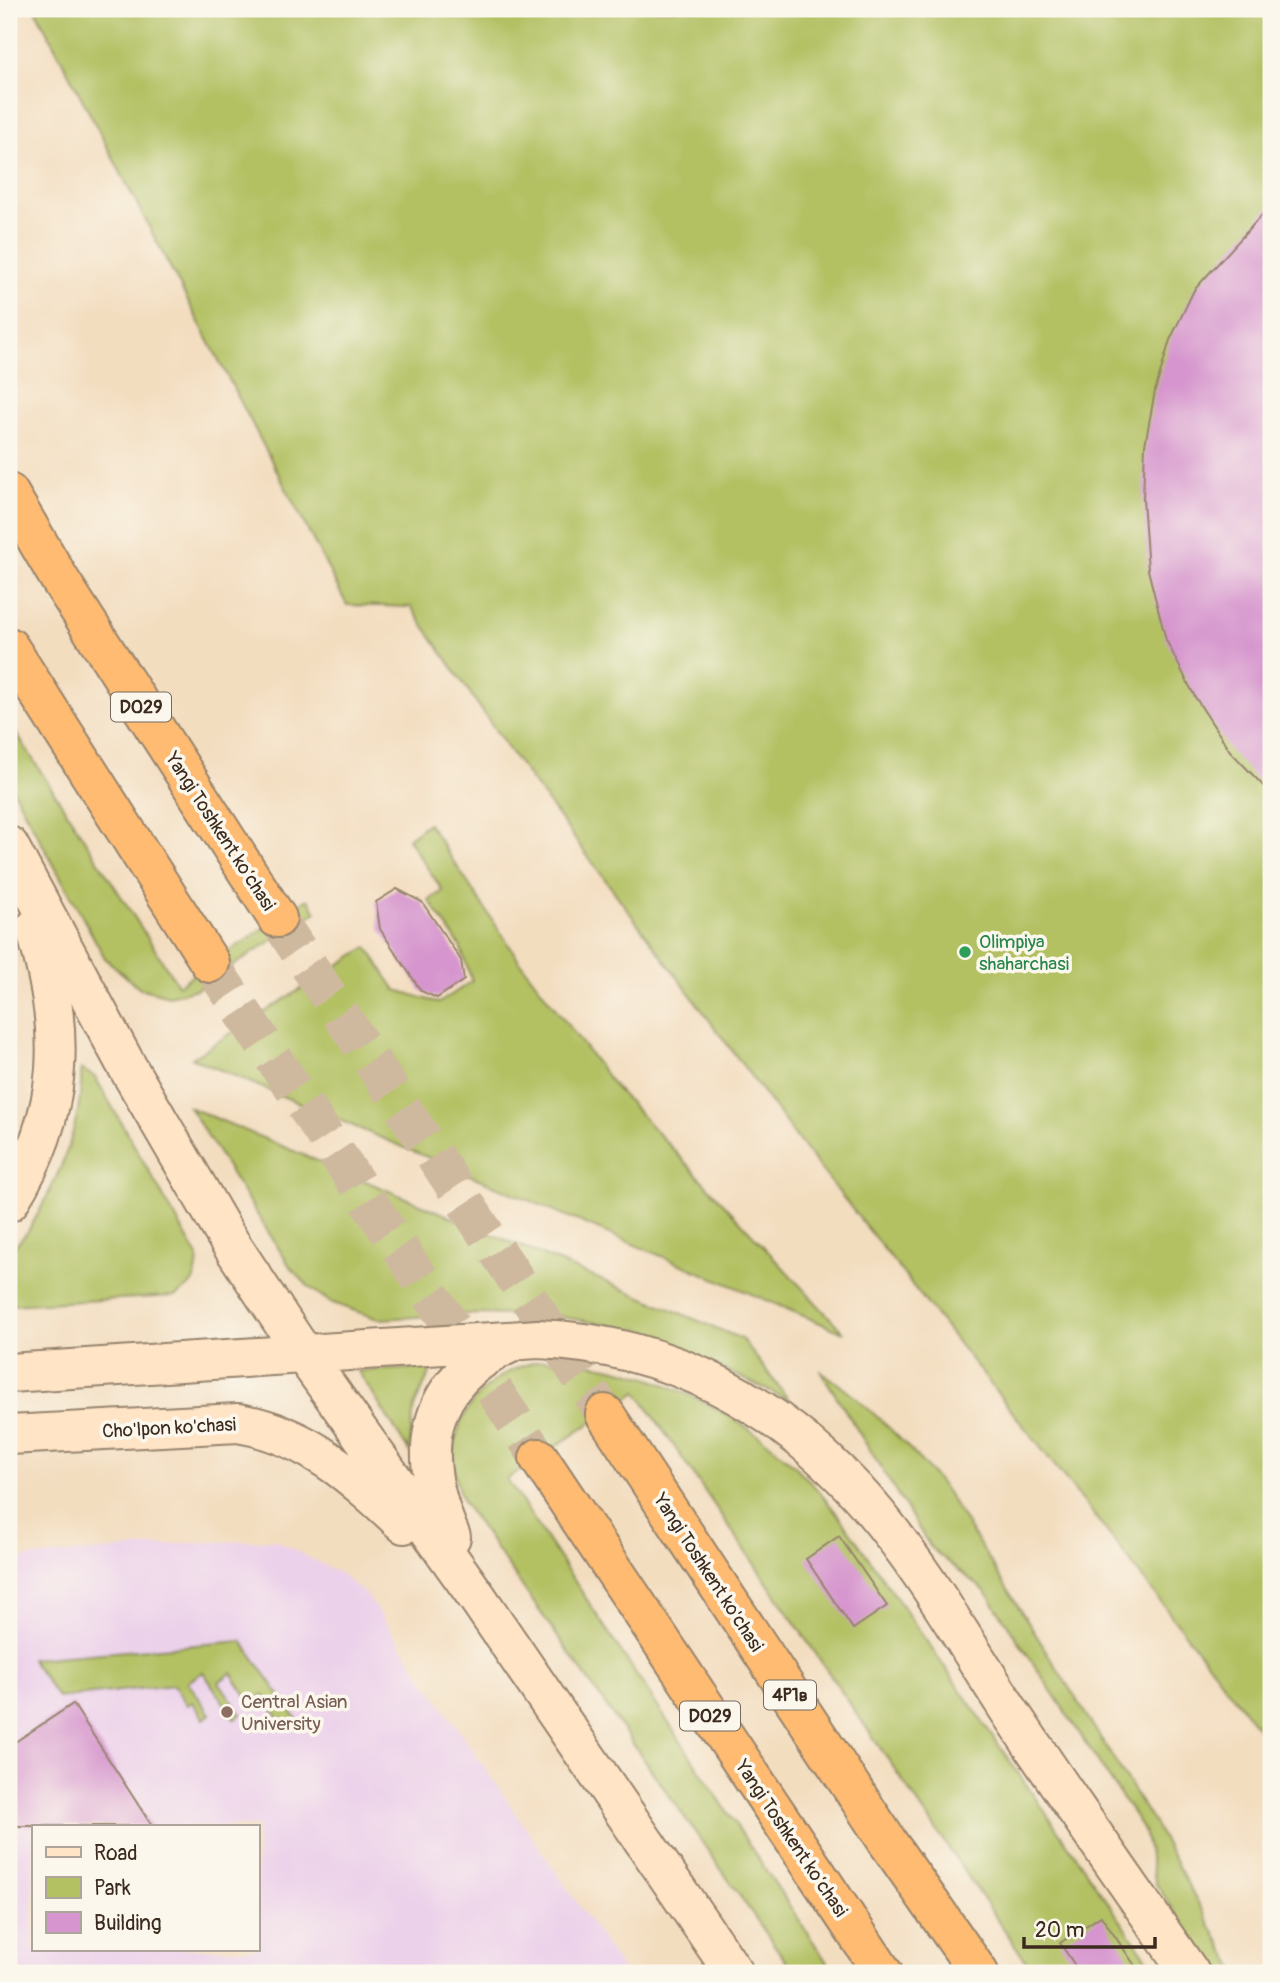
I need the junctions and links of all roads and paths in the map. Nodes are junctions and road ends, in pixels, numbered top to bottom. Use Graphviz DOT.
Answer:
graph roads {
  1 [pos="9,493"];
  2 [pos="9,647"];
  3 [pos="9,846"];
  4 [pos="9,857"];
  5 [pos="278,918"];
  6 [pos="210,963"];
  7 [pos="9,1202"];
  8 [pos="519,1339"];
  9 [pos="303,1353"];
  10 [pos="9,1373"];
  11 [pos="605,1414"];
  12 [pos="9,1435"];
  13 [pos="539,1458"];
  14 [pos="477,1597"];
  15 [pos="734,1973"];
  16 [pos="883,1973"];
  17 [pos="979,1973"];
  18 [pos="1190,1973"];
  1 -- 5 [label="highway, Yangi Toshkent ko‘chasi / D029"];
  2 -- 6 [label="highway"];
  3 -- 9 [label="main road"];
  4 -- 7 [label="main road"];
  8 -- 9 [label="main road"];
  8 -- 14 [label="main road"];
  8 -- 18 [label="main road"];
  9 -- 10 [label="main road"];
  9 -- 14 [label="main road"];
  11 -- 17 [label="highway, Yangi Toshkent ko'chasi / 4Р1в"];
  12 -- 14 [label="main road, Cho'lpon ko'chasi"];
  13 -- 16 [label="highway, Yangi Toshkent ko‘chasi / D029"];
  14 -- 15 [label="main road"];
}
